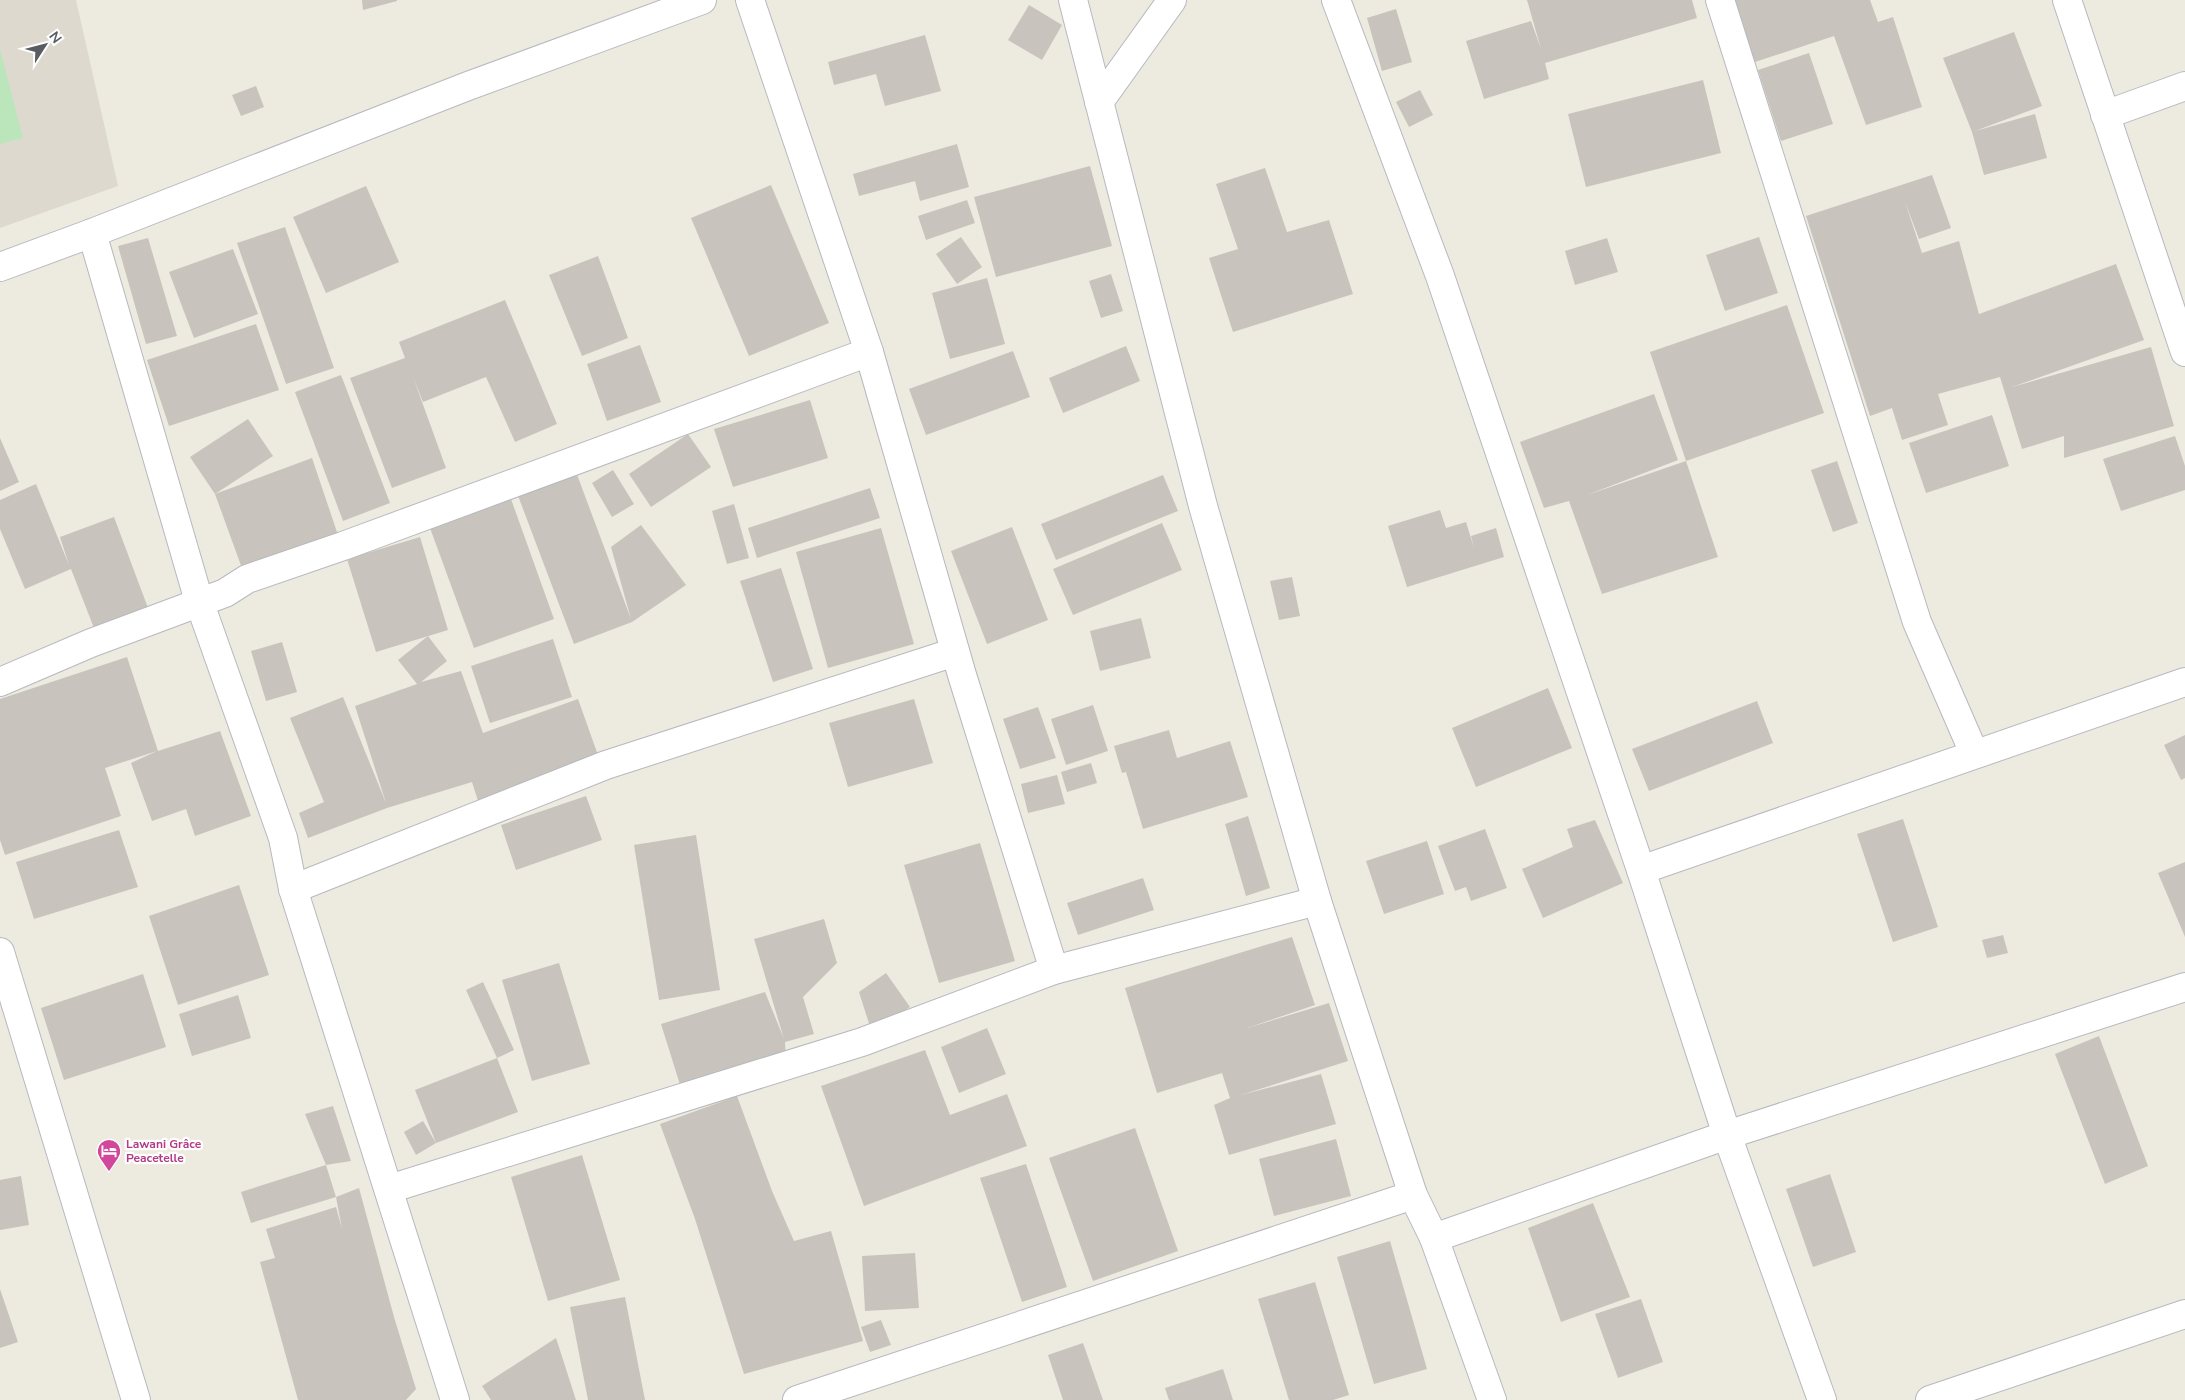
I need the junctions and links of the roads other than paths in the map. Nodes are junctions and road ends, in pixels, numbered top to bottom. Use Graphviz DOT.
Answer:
graph roads {
  1 [pos="702,0"];
  2 [pos="750,0"];
  3 [pos="1072,0"];
  4 [pos="1172,0"];
  5 [pos="1336,0"];
  6 [pos="1720,0"];
  7 [pos="2067,0"];
  8 [pos="2185,86"];
  9 [pos="1099,102"];
  10 [pos="2105,115"];
  11 [pos="92,233"];
  12 [pos="0,267"];
  13 [pos="870,352"];
  14 [pos="2185,352"];
  15 [pos="199,601"];
  16 [pos="955,652"];
  17 [pos="0,682"];
  18 [pos="2185,682"];
  19 [pos="1974,753"];
  20 [pos="1642,870"];
  21 [pos="293,890"];
  22 [pos="1317,901"];
  23 [pos="0,952"];
  24 [pos="1054,970"];
  25 [pos="2185,987"];
  26 [pos="1727,1135"];
  27 [pos="389,1189"];
  28 [pos="1413,1195"];
  29 [pos="1434,1238"];
  30 [pos="2185,1314"];
  31 [pos="136,1400"];
  32 [pos="455,1400"];
  33 [pos="797,1400"];
  34 [pos="1492,1400"];
  35 [pos="1822,1400"];
  36 [pos="1930,1400"];
  1 -- 11 [label="street"];
  2 -- 13 [label="street"];
  3 -- 9 [label="street"];
  4 -- 9 [label="street"];
  5 -- 20 [label="street"];
  6 -- 19 [label="street"];
  7 -- 10 [label="street"];
  8 -- 10 [label="street"];
  9 -- 22 [label="street"];
  10 -- 14 [label="street"];
  11 -- 12 [label="street"];
  11 -- 15 [label="street"];
  13 -- 15 [label="street"];
  13 -- 16 [label="street"];
  15 -- 17 [label="street"];
  15 -- 21 [label="street"];
  16 -- 21 [label="street"];
  16 -- 24 [label="street"];
  18 -- 19 [label="street"];
  19 -- 20 [label="street"];
  20 -- 26 [label="street"];
  21 -- 27 [label="street"];
  22 -- 24 [label="street"];
  22 -- 28 [label="street"];
  23 -- 31 [label="street"];
  24 -- 27 [label="street"];
  25 -- 26 [label="street"];
  26 -- 29 [label="street"];
  26 -- 35 [label="street"];
  27 -- 32 [label="street"];
  28 -- 29 [label="street"];
  28 -- 33 [label="street"];
  29 -- 34 [label="street"];
  30 -- 36 [label="street"];
}
